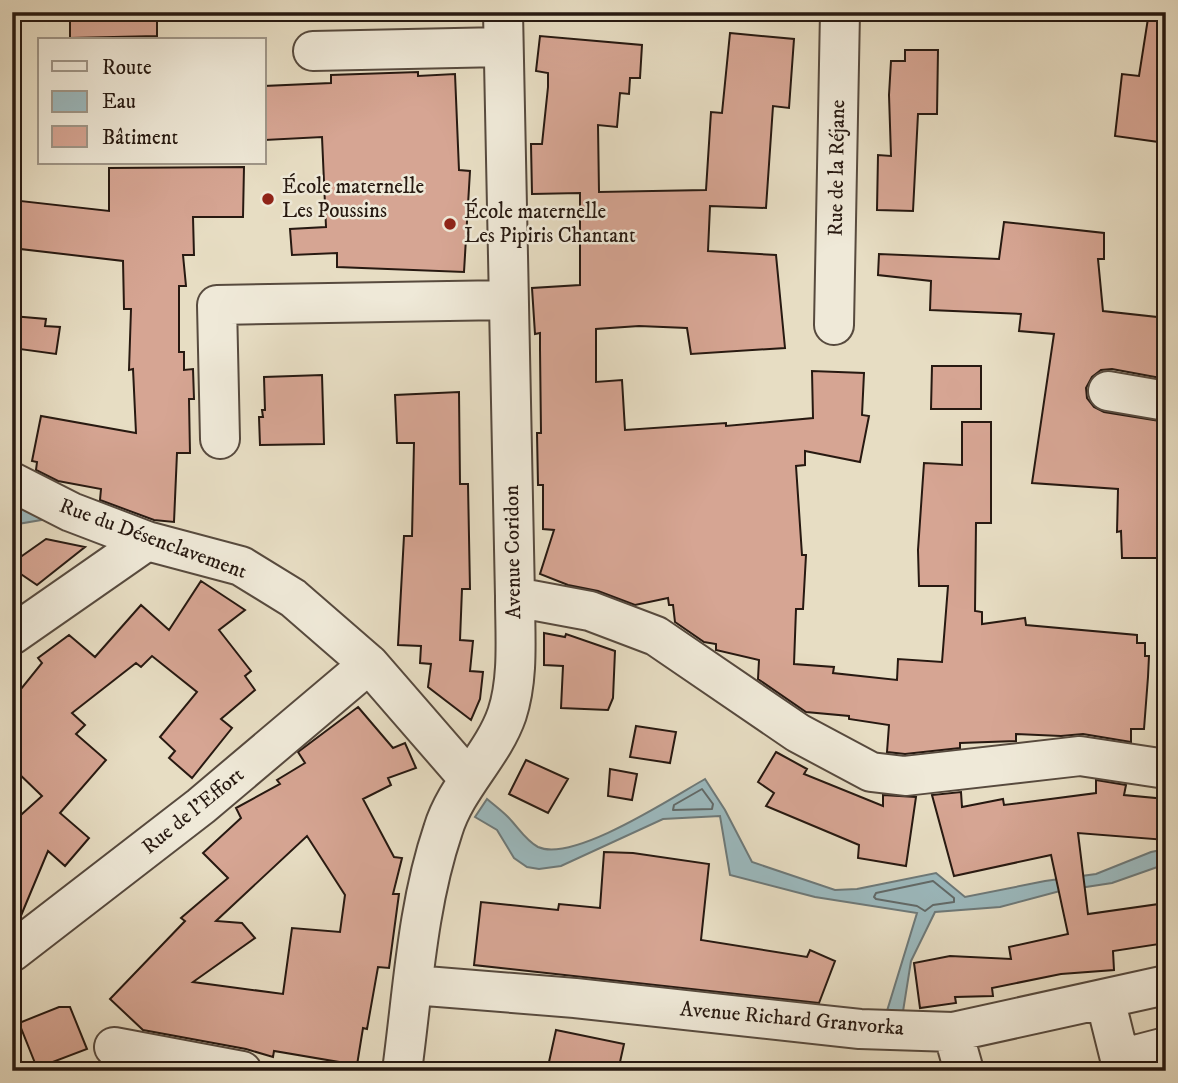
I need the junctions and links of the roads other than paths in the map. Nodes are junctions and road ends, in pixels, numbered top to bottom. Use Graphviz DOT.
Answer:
graph roads {
  1 [pos="840,12"];
  2 [pos="503,29"];
  3 [pos="313,51"];
  4 [pos="508,300"];
  5 [pos="834,324"];
  6 [pos="1108,391"];
  7 [pos="1166,401"];
  8 [pos="220,439"];
  9 [pos="12,482"];
  10 [pos="147,541"];
  11 [pos="515,597"];
  12 [pos="12,635"];
  13 [pos="369,664"];
  14 [pos="1166,769"];
  15 [pos="468,778"];
  16 [pos="12,952"];
  17 [pos="413,985"];
  18 [pos="1166,985"];
  19 [pos="1105,999"];
  20 [pos="953,1032"];
  21 [pos="1166,1046"];
  22 [pos="114,1047"];
  23 [pos="1122,1065"];
  24 [pos="242,1071"];
  25 [pos="402,1071"];
  26 [pos="964,1071"];
  1 -- 5 [label="street, Rue de la Réjane"];
  2 -- 3 [label="street"];
  2 -- 4 [label="street, Avenue Coridon"];
  4 -- 8 [label="street"];
  4 -- 11 [label="street, Avenue Coridon"];
  6 -- 7 [label="street"];
  9 -- 10 [label="street, Rue du Désenclavement"];
  10 -- 12 [label="street"];
  10 -- 13 [label="street, Rue du Désenclavement"];
  11 -- 14 [label="street"];
  11 -- 15 [label="street, Avenue Coridon"];
  13 -- 15 [label="street, Rue du Désenclavement"];
  13 -- 16 [label="street, Rue de l'Effort"];
  15 -- 17 [label="street, Avenue Coridon"];
  17 -- 20 [label="street, Avenue Richard Granvorka"];
  17 -- 25 [label="street, Avenue Coridon"];
  18 -- 19 [label="street, Avenue Richard Granvorka"];
  19 -- 20 [label="street, Avenue Richard Granvorka"];
  19 -- 23 [label="street"];
  20 -- 26 [label="street"];
  21 -- 23 [label="street"];
  22 -- 24 [label="street"];
}
